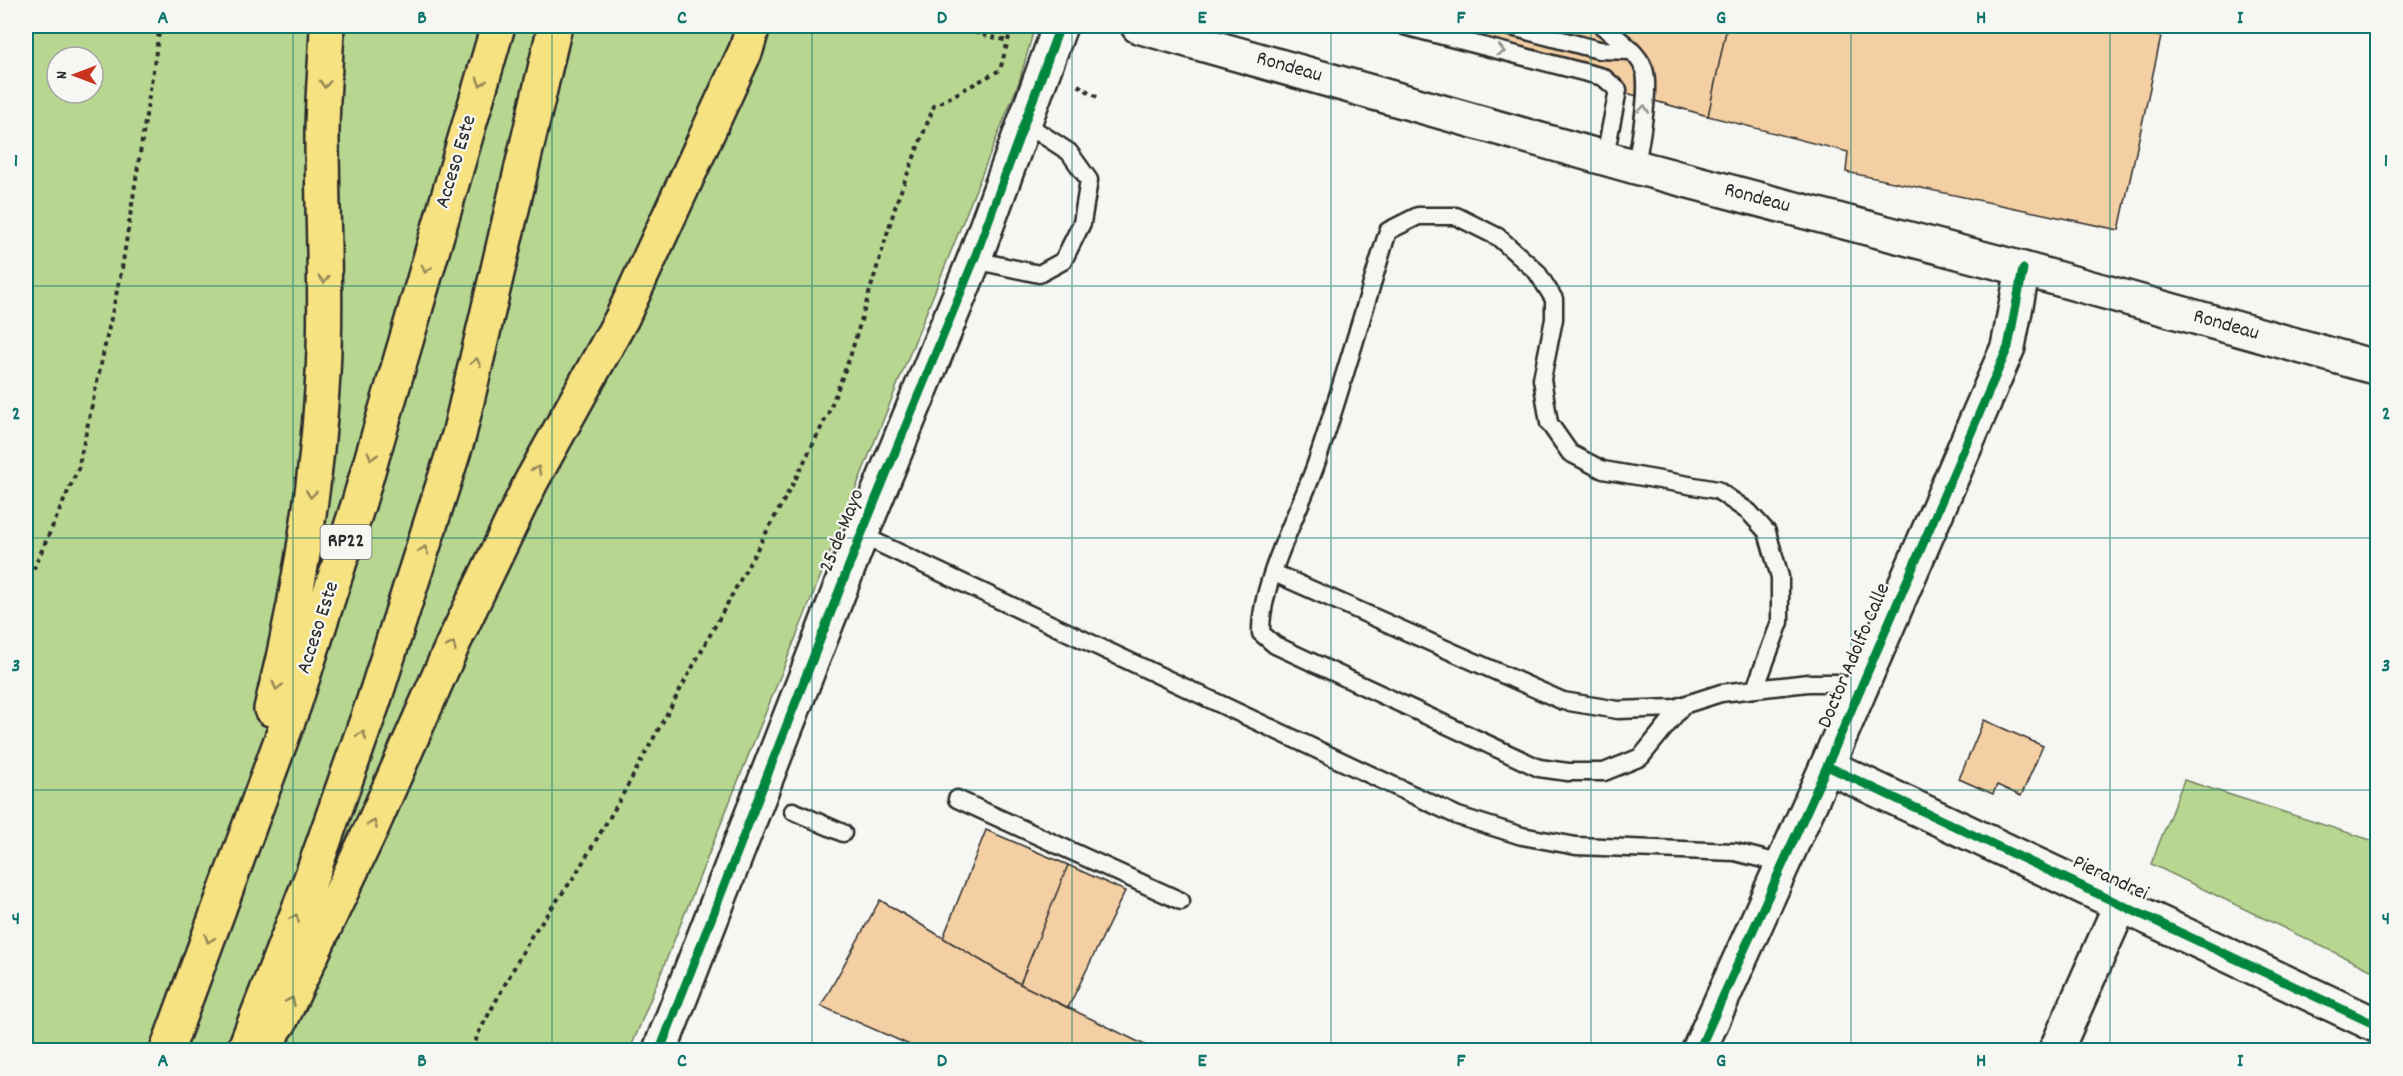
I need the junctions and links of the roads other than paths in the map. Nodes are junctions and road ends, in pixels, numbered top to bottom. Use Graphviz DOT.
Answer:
graph roads {
  1 [pos="327,26"];
  2 [pos="498,26"];
  3 [pos="555,26"];
  4 [pos="753,26"];
  5 [pos="1060,26"];
  6 [pos="1138,26"];
  7 [pos="1404,26"];
  8 [pos="1508,26"];
  9 [pos="1602,26"];
  10 [pos="1630,51"];
  11 [pos="1023,122"];
  12 [pos="1605,156"];
  13 [pos="1636,167"];
  14 [pos="974,260"];
  15 [pos="2023,269"];
  16 [pos="2378,368"];
  17 [pos="861,535"];
  18 [pos="1274,573"];
  19 [pos="1755,689"];
  20 [pos="1860,690"];
  21 [pos="1683,705"];
  22 [pos="1827,766"];
  23 [pos="957,799"];
  24 [pos="793,811"];
  25 [pos="843,833"];
  26 [pos="1783,864"];
  27 [pos="224,900"];
  28 [pos="1181,901"];
  29 [pos="2121,904"];
  30 [pos="2378,1026"];
  31 [pos="167,1050"];
  32 [pos="243,1050"];
  33 [pos="260,1050"];
  34 [pos="660,1050"];
  35 [pos="1699,1050"];
  36 [pos="2056,1050"];
  1 -- 27 [label="highway, one-way"];
  2 -- 27 [label="highway, Acceso Este / RP22, one-way"];
  32 -- 3 [label="highway, one-way"];
  33 -- 4 [label="highway, one-way"];
  5 -- 11 [label="street, 25 de Mayo"];
  6 -- 12 [label="street, Rondeau"];
  7 -- 12 [label="lane, one-way"];
  8 -- 10 [label="lane"];
  9 -- 10 [label="lane"];
  13 -- 10 [label="lane, one-way"];
  11 -- 14 [label="street, 25 de Mayo"];
  11 -- 14 [label="lane"];
  12 -- 13 [label="street, Rondeau"];
  13 -- 15 [label="street, Rondeau"];
  14 -- 17 [label="street, 25 de Mayo"];
  15 -- 16 [label="street, Rondeau"];
  15 -- 20 [label="street, Doctor Adolfo Calle"];
  17 -- 26 [label="lane"];
  17 -- 34 [label="street, 25 de Mayo"];
  18 -- 19 [label="lane"];
  18 -- 21 [label="lane"];
  18 -- 21 [label="lane"];
  19 -- 20 [label="lane"];
  19 -- 21 [label="lane"];
  20 -- 22 [label="street, Doctor Adolfo Calle"];
  22 -- 26 [label="street, Doctor Adolfo Calle"];
  22 -- 29 [label="street, Pierandrei"];
  23 -- 28 [label="lane"];
  24 -- 25 [label="lane"];
  26 -- 35 [label="street, Doctor Adolfo Calle"];
  27 -- 31 [label="highway, Acceso Este / RP22, one-way"];
  29 -- 30 [label="street, Pierandrei"];
  29 -- 36 [label="street"];
}
